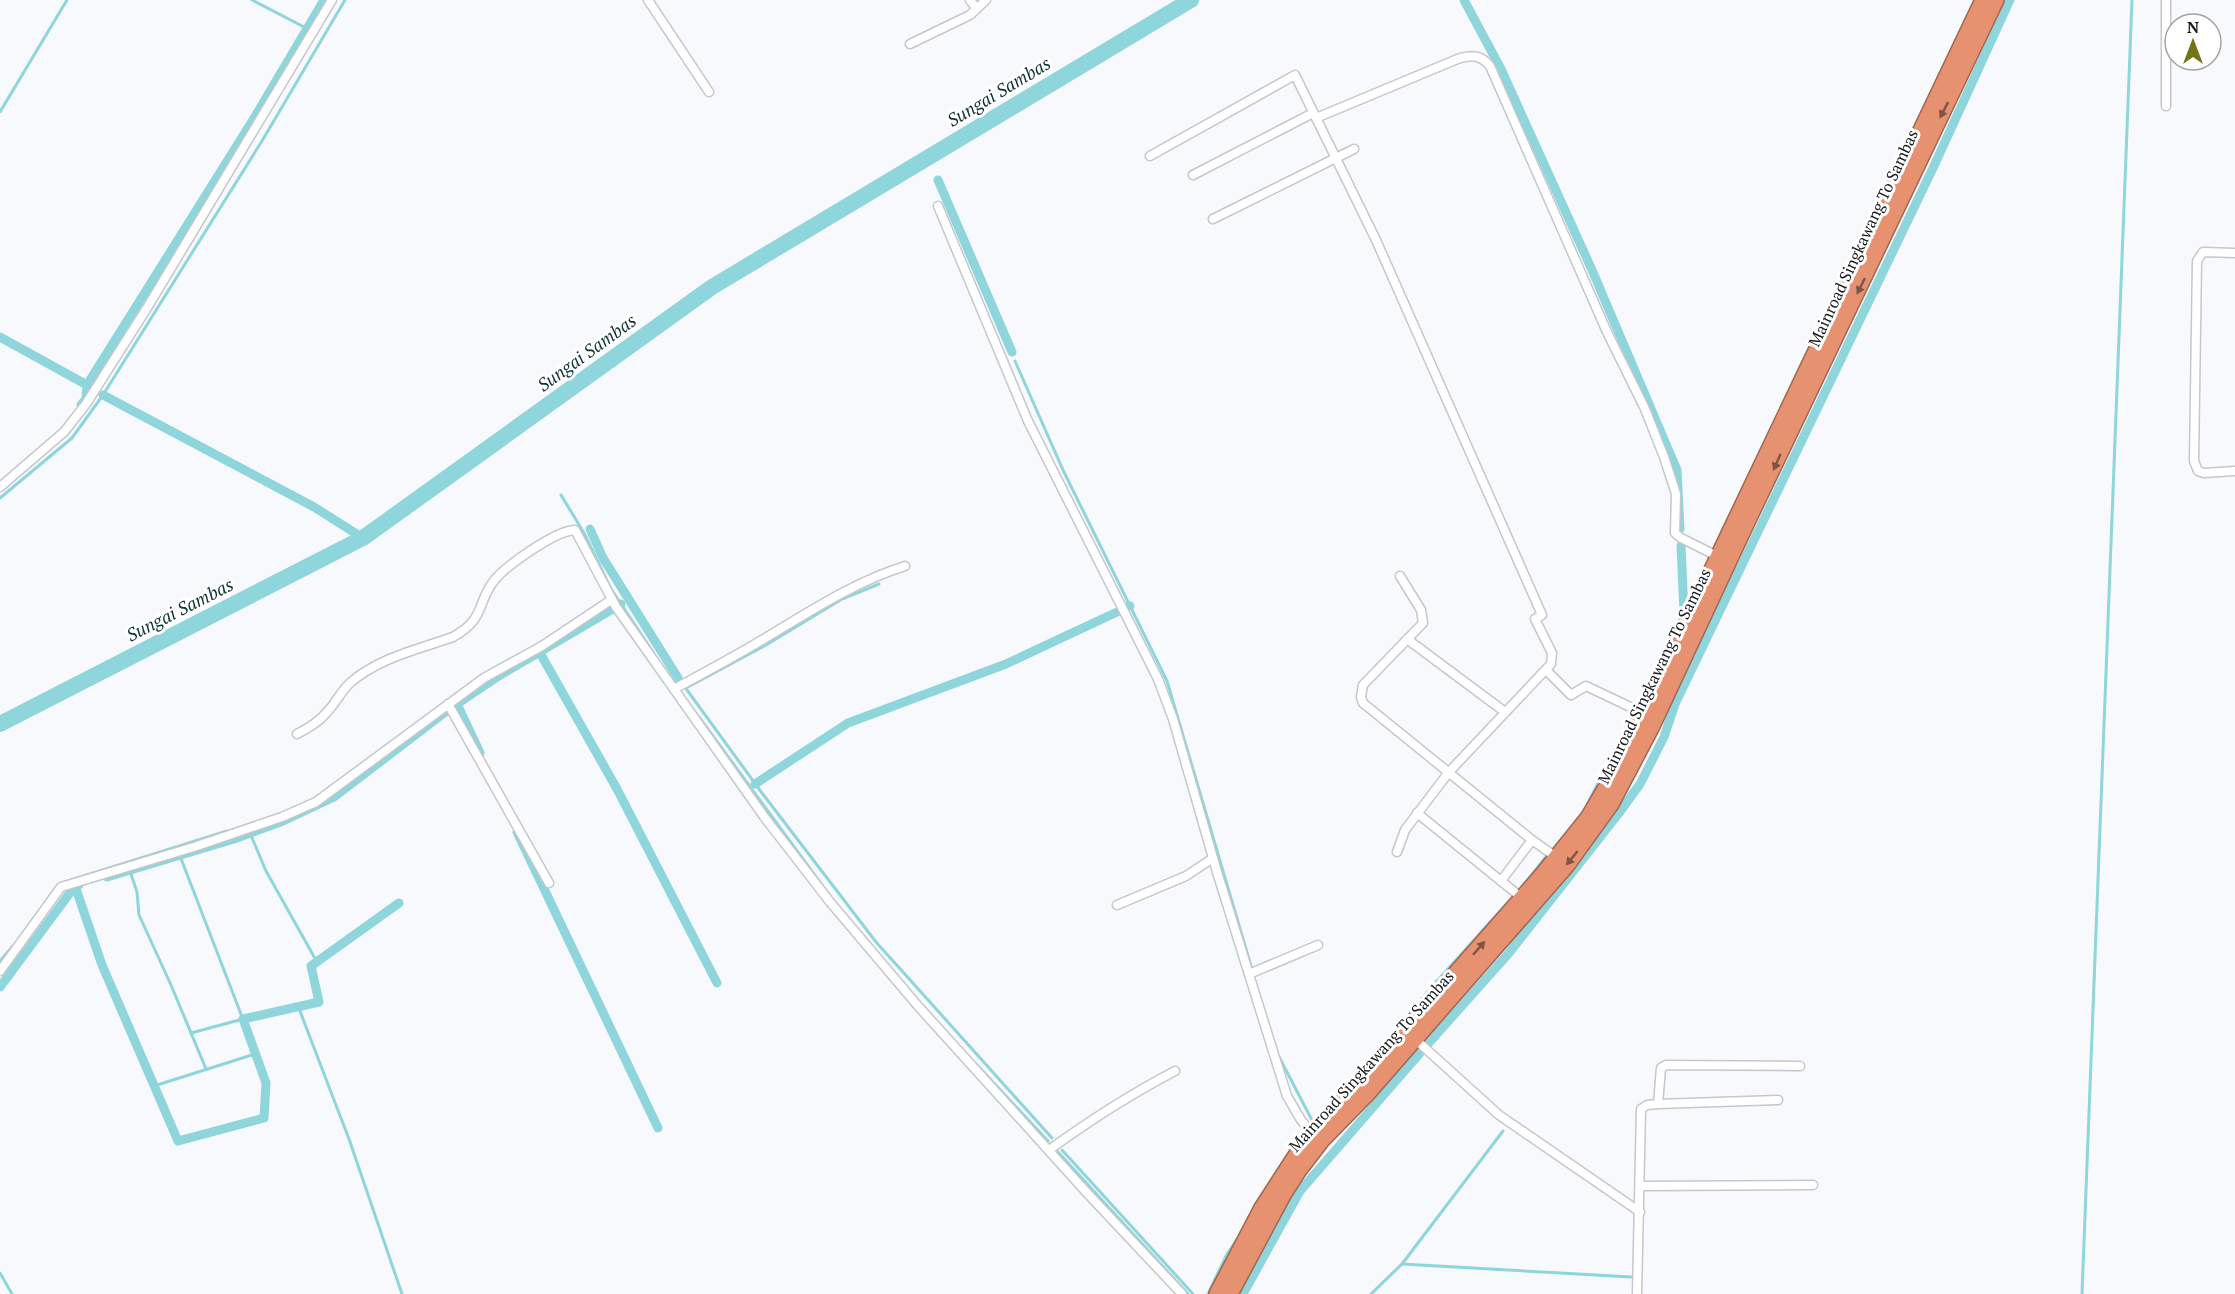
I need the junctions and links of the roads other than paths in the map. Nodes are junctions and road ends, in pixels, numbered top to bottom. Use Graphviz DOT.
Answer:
graph roads {
  1 [pos="332,0"];
  2 [pos="648,0"];
  3 [pos="970,0"];
  4 [pos="986,0"];
  5 [pos="1983,0"];
  6 [pos="1996,0"];
  7 [pos="2166,0"];
  8 [pos="976,8"];
  9 [pos="910,44"];
  10 [pos="1955,75"];
  11 [pos="709,92"];
  12 [pos="2166,106"];
  13 [pos="1315,115"];
  14 [pos="1354,149"];
  15 [pos="1150,156"];
  16 [pos="1336,158"];
  17 [pos="1193,175"];
  18 [pos="938,206"];
  19 [pos="1213,219"];
  20 [pos="2235,253"];
  21 [pos="2235,471"];
  22 [pos="0,487"];
  23 [pos="1719,557"];
  24 [pos="905,566"];
  25 [pos="1400,576"];
  26 [pos="611,600"];
  27 [pos="1704,601"];
  28 [pos="1407,639"];
  29 [pos="1546,670"];
  30 [pos="674,689"];
  31 [pos="448,704"];
  32 [pos="1505,712"];
  33 [pos="1644,714"];
  34 [pos="297,734"];
  35 [pos="1449,771"];
  36 [pos="1417,813"];
  37 [pos="1532,840"];
  38 [pos="1397,852"];
  39 [pos="1557,857"];
  40 [pos="1213,858"];
  41 [pos="1501,881"];
  42 [pos="549,884"];
  43 [pos="1522,898"];
  44 [pos="1118,905"];
  45 [pos="1318,945"];
  46 [pos="0,971"];
  47 [pos="1249,974"];
  48 [pos="1444,996"];
  49 [pos="1416,1039"];
  50 [pos="1800,1066"];
  51 [pos="1175,1071"];
  52 [pos="1778,1100"];
  53 [pos="1658,1104"];
  54 [pos="1313,1134"];
  55 [pos="1049,1150"];
  56 [pos="1814,1185"];
  57 [pos="1640,1186"];
  58 [pos="1640,1212"];
  59 [pos="1235,1270"];
  60 [pos="1182,1294"];
  61 [pos="1217,1294"];
  62 [pos="1230,1294"];
  63 [pos="1637,1294"];
  1 -- 22 [label="street"];
  2 -- 11 [label="street"];
  3 -- 8 [label="street"];
  4 -- 8 [label="street"];
  5 -- 10 [label="highway, Mainroad Singkawang To Sambas"];
  6 -- 10 [label="highway, Mainroad Singkawang To Sambas"];
  7 -- 12 [label="street"];
  8 -- 9 [label="street"];
  10 -- 23 [label="highway, Mainroad Singkawang To Sambas"];
  10 -- 27 [label="highway, Mainroad Singkawang To Sambas, one-way"];
  13 -- 15 [label="street"];
  13 -- 16 [label="street"];
  13 -- 17 [label="street"];
  13 -- 23 [label="street"];
  14 -- 16 [label="street"];
  16 -- 19 [label="street"];
  16 -- 29 [label="street"];
  18 -- 40 [label="street"];
  20 -- 21 [label="street"];
  23 -- 27 [label="highway, Mainroad Singkawang To Sambas"];
  24 -- 30 [label="street"];
  25 -- 28 [label="street"];
  26 -- 30 [label="street"];
  26 -- 31 [label="street"];
  26 -- 34 [label="street"];
  27 -- 33 [label="highway, Mainroad Singkawang To Sambas"];
  27 -- 48 [label="highway, Mainroad Singkawang To Sambas, one-way"];
  28 -- 32 [label="street"];
  28 -- 35 [label="street"];
  29 -- 32 [label="street"];
  29 -- 33 [label="street"];
  30 -- 55 [label="street"];
  31 -- 42 [label="street"];
  31 -- 46 [label="street"];
  32 -- 35 [label="street"];
  33 -- 39 [label="highway, Mainroad Singkawang To Sambas"];
  35 -- 36 [label="street"];
  35 -- 37 [label="street"];
  36 -- 38 [label="street"];
  36 -- 41 [label="street"];
  37 -- 39 [label="street"];
  37 -- 41 [label="street"];
  39 -- 43 [label="highway, Mainroad Singkawang To Sambas"];
  40 -- 44 [label="street"];
  40 -- 47 [label="street"];
  41 -- 43 [label="street"];
  48 -- 43 [label="highway, Mainroad Singkawang To Sambas, one-way"];
  45 -- 47 [label="street"];
  47 -- 54 [label="street"];
  48 -- 49 [label="highway, Mainroad Singkawang To Sambas"];
  48 -- 54 [label="highway, Mainroad Singkawang To Sambas"];
  49 -- 58 [label="street"];
  49 -- 59 [label="highway, Mainroad Singkawang To Sambas"];
  50 -- 53 [label="street"];
  51 -- 55 [label="street"];
  52 -- 53 [label="street"];
  53 -- 57 [label="street"];
  54 -- 59 [label="highway, Mainroad Singkawang To Sambas"];
  55 -- 60 [label="street"];
  56 -- 57 [label="street"];
  57 -- 58 [label="street"];
  58 -- 63 [label="street"];
  59 -- 61 [label="highway, Mainroad Singkawang To Sambas"];
  59 -- 62 [label="highway, Mainroad Singkawang To Sambas"];
}
